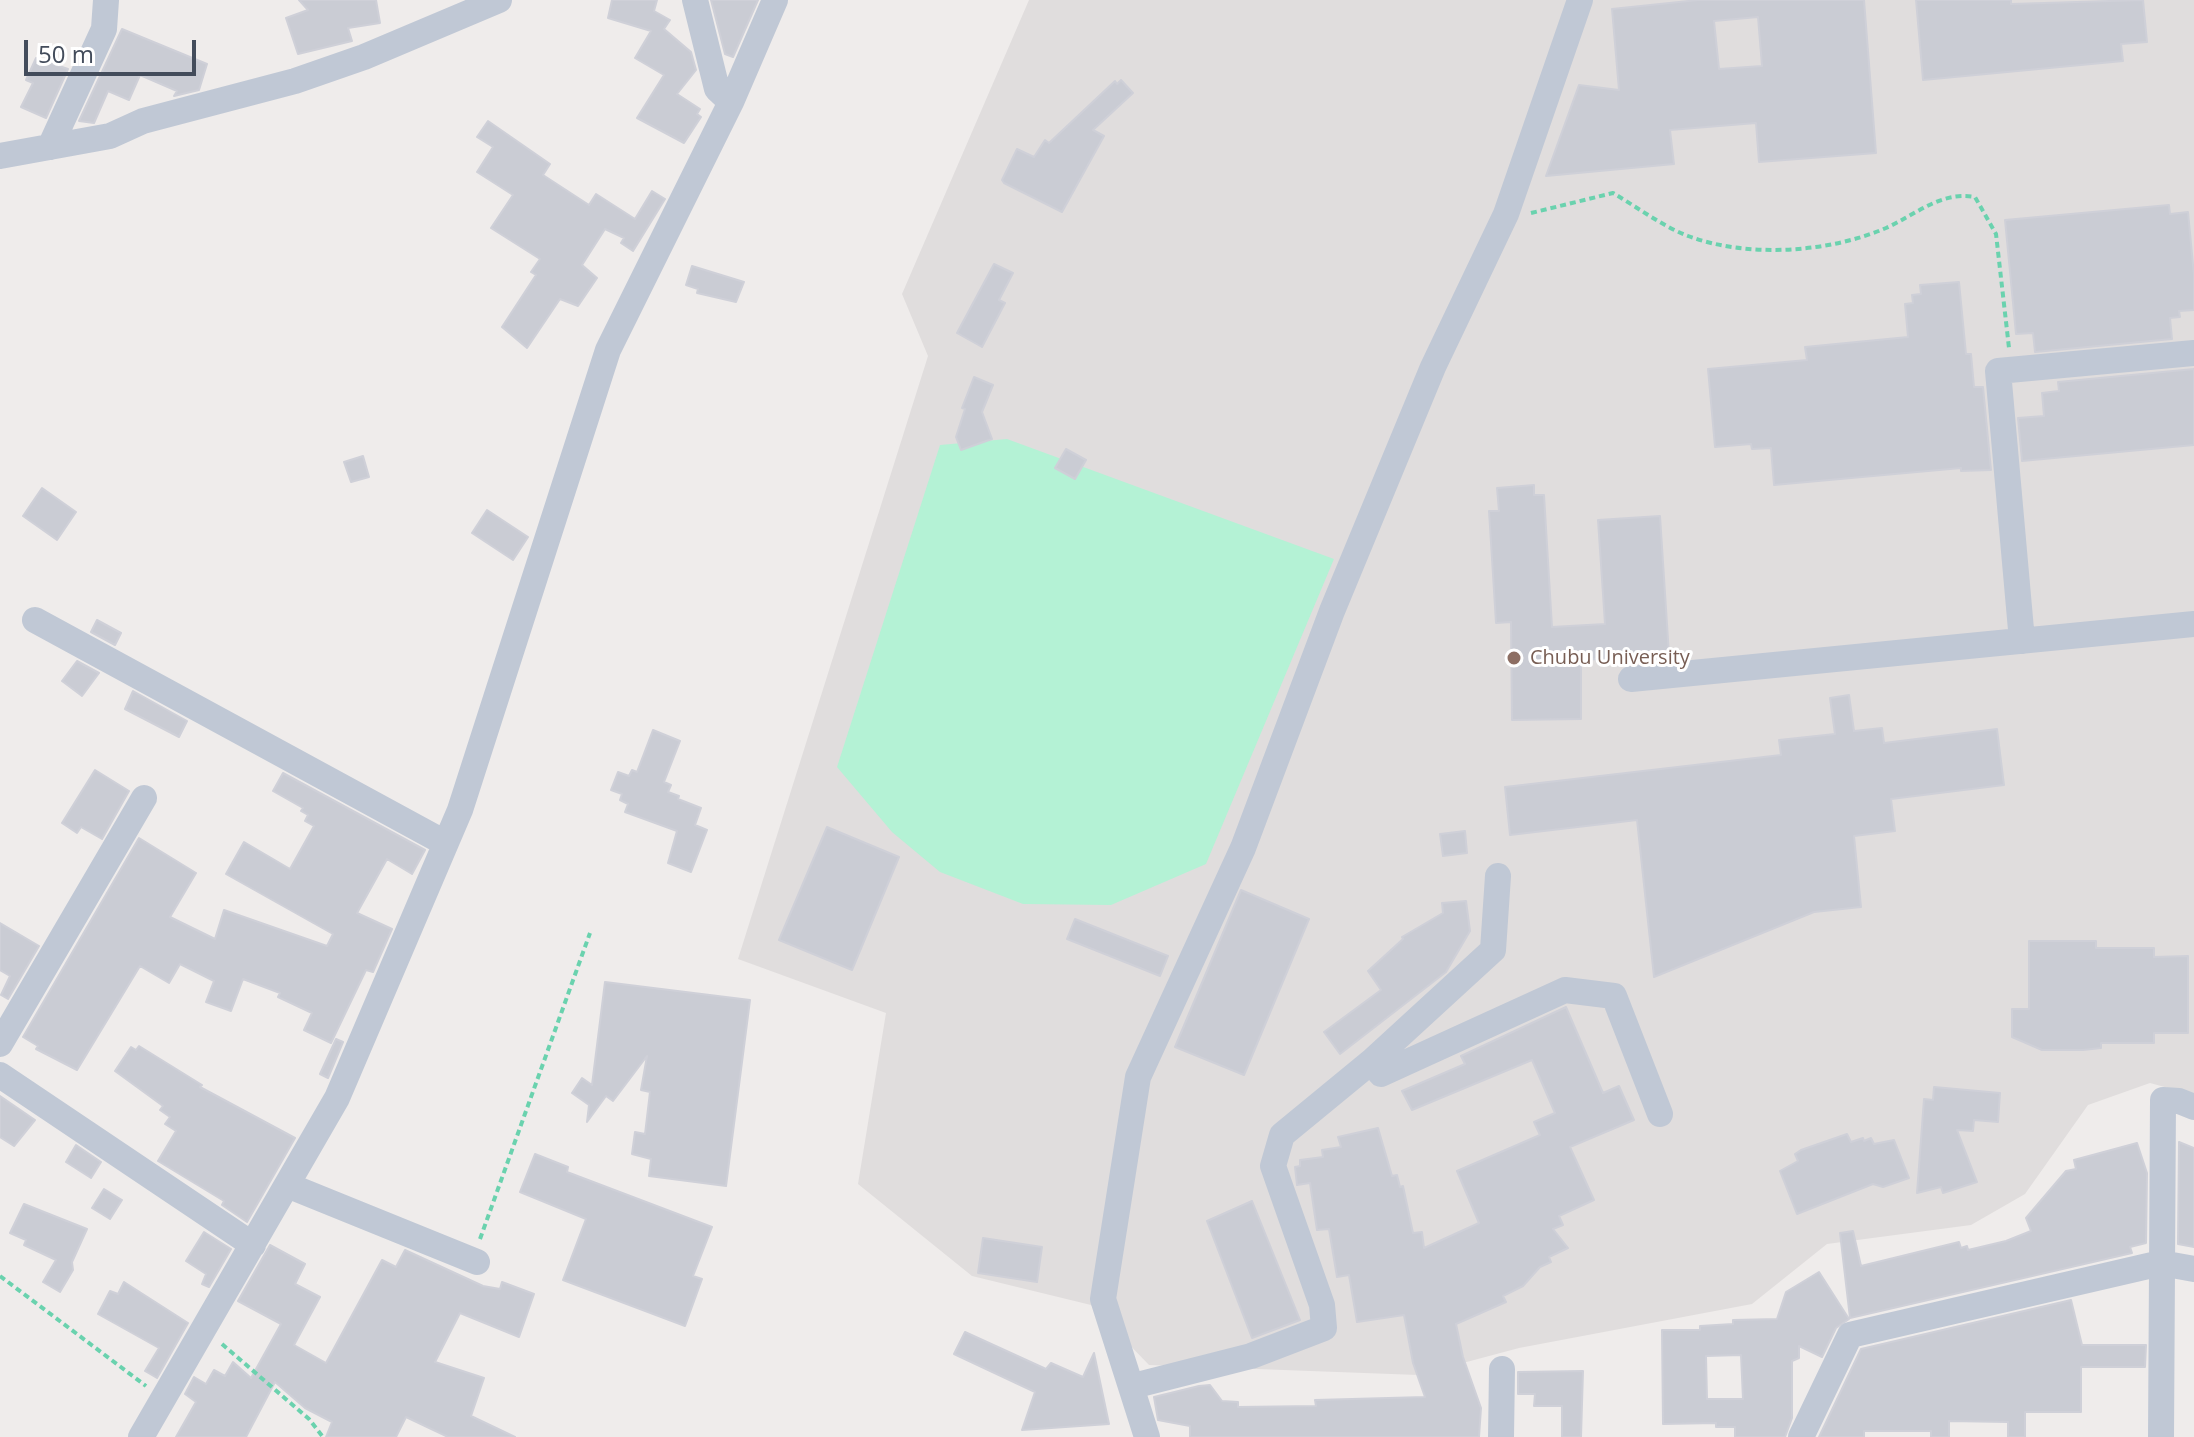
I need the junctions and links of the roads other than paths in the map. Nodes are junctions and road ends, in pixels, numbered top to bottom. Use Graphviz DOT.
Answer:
graph roads {
  1 [pos="106,0"];
  2 [pos="499,0"];
  3 [pos="695,0"];
  4 [pos="775,0"];
  5 [pos="1580,0"];
  6 [pos="731,102"];
  7 [pos="50,147"];
  8 [pos="0,156"];
  9 [pos="2194,353"];
  10 [pos="35,620"];
  11 [pos="2194,624"];
  12 [pos="2022,641"];
  13 [pos="1631,679"];
  14 [pos="144,798"];
  15 [pos="445,843"];
  16 [pos="1498,876"];
  17 [pos="0,1044"];
  18 [pos="1372,1061"];
  19 [pos="0,1075"];
  20 [pos="2194,1107"];
  21 [pos="1660,1114"];
  22 [pos="287,1185"];
  23 [pos="253,1245"];
  24 [pos="475,1261"];
  25 [pos="2161,1263"];
  26 [pos="2194,1269"];
  27 [pos="1502,1369"];
  28 [pos="1133,1386"];
  29 [pos="143,1436"];
  30 [pos="1147,1437"];
  31 [pos="1501,1437"];
  32 [pos="1801,1437"];
  33 [pos="2161,1437"];
  1 -- 7 [label="street"];
  2 -- 7 [label="street"];
  3 -- 6 [label="street"];
  4 -- 6 [label="street"];
  5 -- 28 [label="street"];
  6 -- 15 [label="street"];
  7 -- 8 [label="street"];
  9 -- 12 [label="street"];
  10 -- 15 [label="street"];
  11 -- 12 [label="street"];
  12 -- 13 [label="street"];
  14 -- 17 [label="street"];
  15 -- 22 [label="street"];
  16 -- 18 [label="street"];
  18 -- 21 [label="street"];
  18 -- 28 [label="street"];
  19 -- 23 [label="street"];
  20 -- 25 [label="street"];
  22 -- 23 [label="street"];
  22 -- 24 [label="street"];
  23 -- 29 [label="street"];
  25 -- 26 [label="street"];
  25 -- 32 [label="street"];
  25 -- 33 [label="street"];
  27 -- 31 [label="street"];
  28 -- 30 [label="street"];
}
